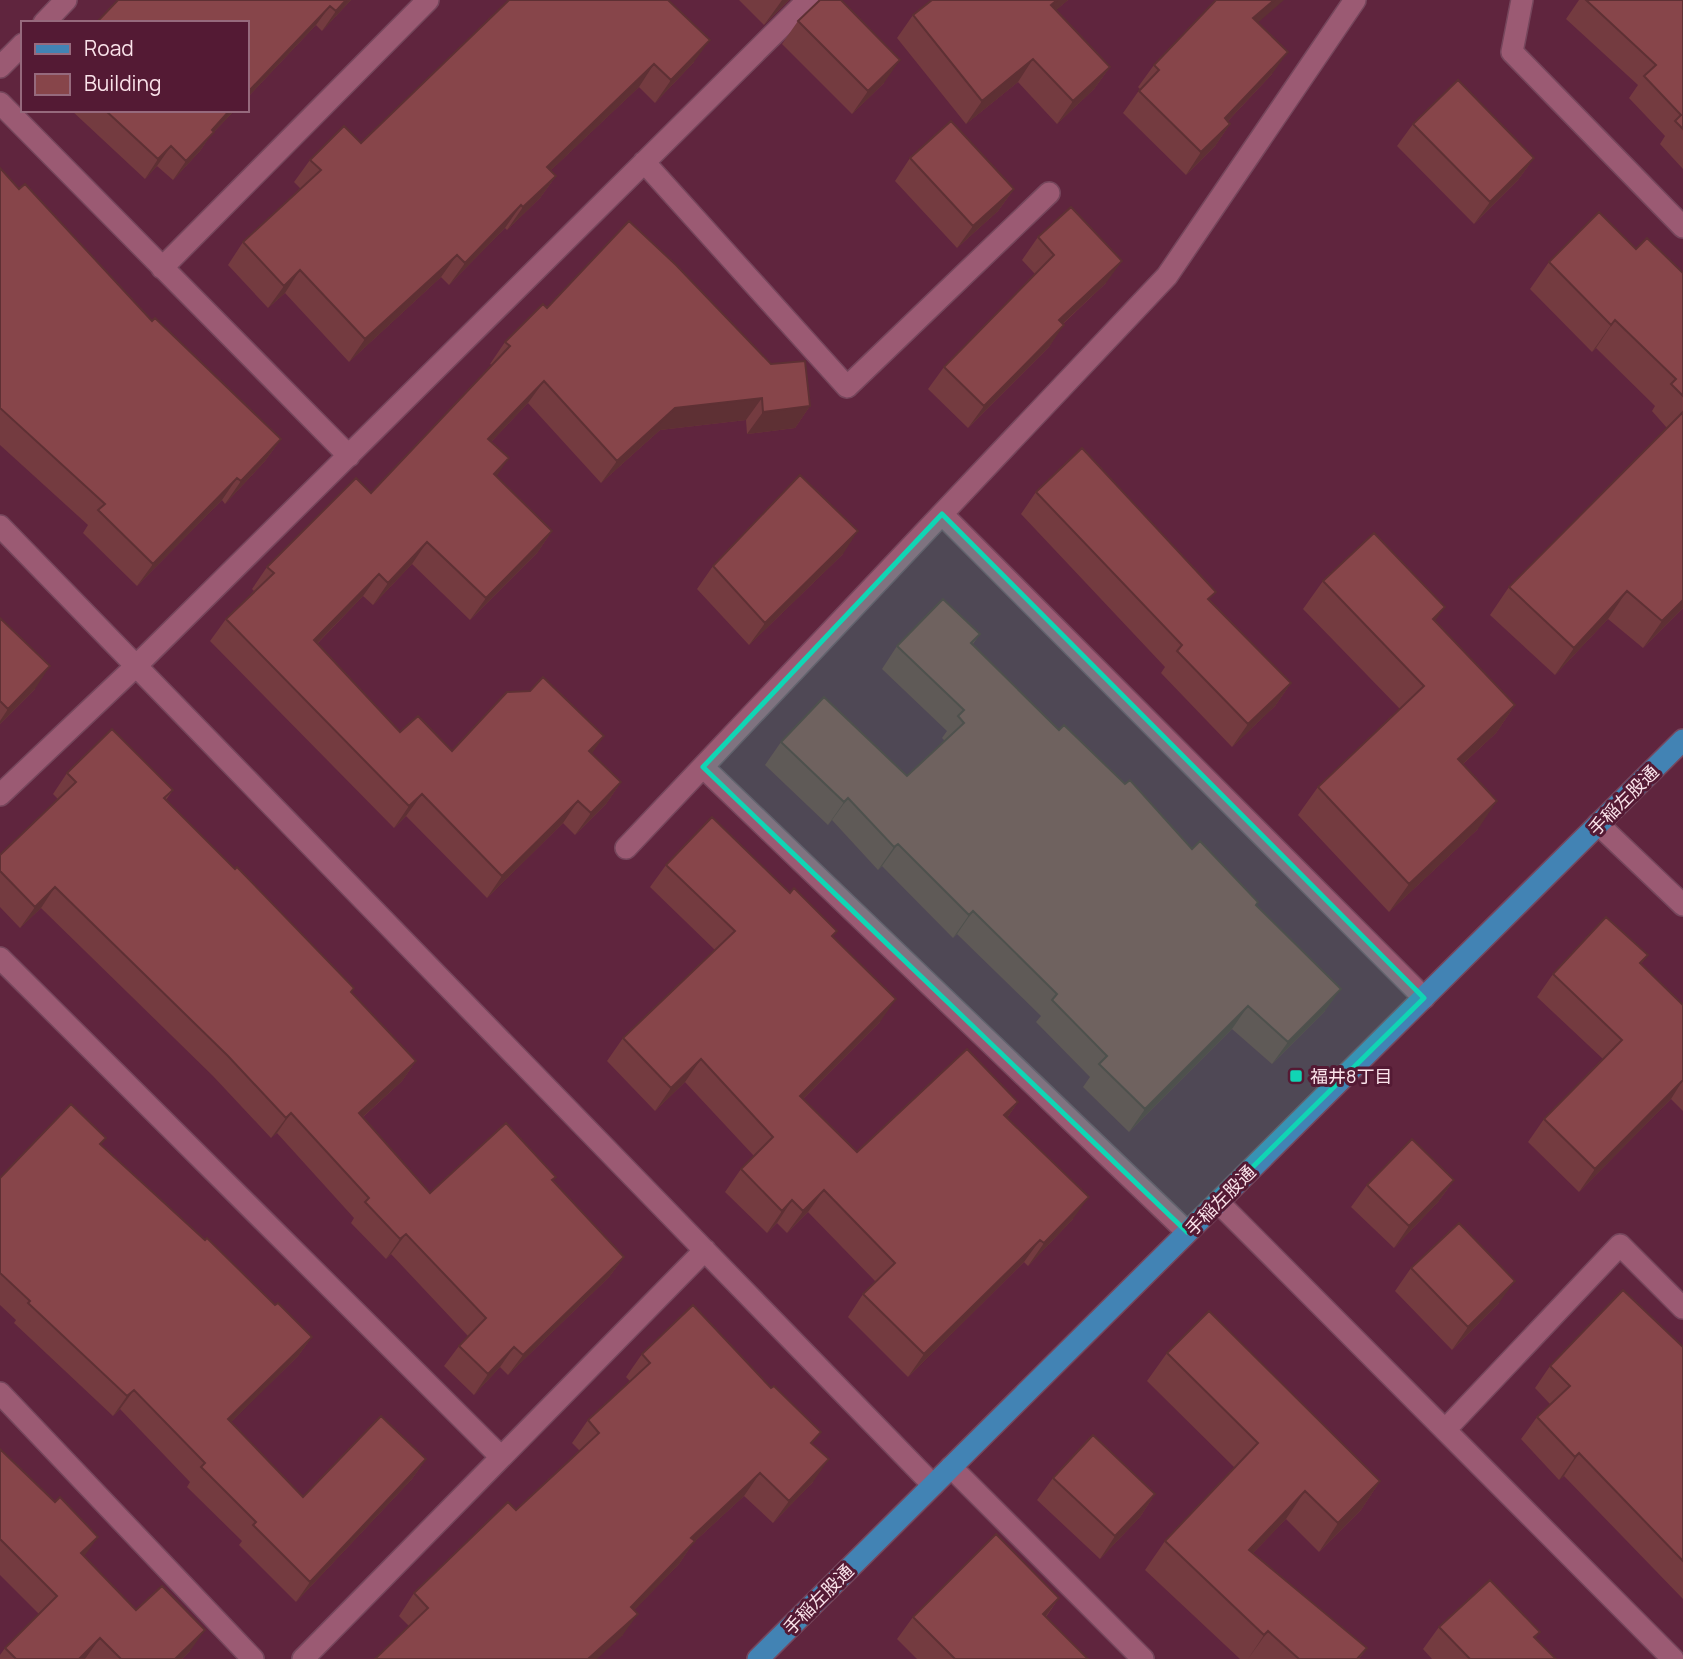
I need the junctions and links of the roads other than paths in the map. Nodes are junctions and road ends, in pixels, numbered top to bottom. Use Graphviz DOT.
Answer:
graph roads {
  1 [pos="66,0"];
  2 [pos="428,0"];
  3 [pos="808,0"];
  4 [pos="1355,0"];
  5 [pos="1522,0"];
  6 [pos="46,21"];
  7 [pos="21,46"];
  8 [pos="0,67"];
  9 [pos="0,103"];
  10 [pos="644,162"];
  11 [pos="1049,193"];
  12 [pos="1683,228"];
  13 [pos="162,268"];
  14 [pos="349,456"];
  15 [pos="942,514"];
  16 [pos="0,526"];
  17 [pos="136,666"];
  18 [pos="1683,740"];
  19 [pos="703,767"];
  20 [pos="0,794"];
  21 [pos="1598,824"];
  22 [pos="626,848"];
  23 [pos="1683,905"];
  24 [pos="0,958"];
  25 [pos="1424,998"];
  26 [pos="1218,1202"];
  27 [pos="1187,1232"];
  28 [pos="705,1250"];
  29 [pos="1683,1308"];
  30 [pos="0,1393"];
  31 [pos="1445,1430"];
  32 [pos="501,1457"];
  33 [pos="951,1467"];
  34 [pos="933,1485"];
  35 [pos="253,1659"];
  36 [pos="303,1659"];
  37 [pos="758,1659"];
  38 [pos="1143,1659"];
  39 [pos="1673,1659"];
  1 -- 6 [label="street"];
  2 -- 13 [label="street"];
  3 -- 10 [label="street"];
  4 -- 15 [label="street"];
  5 -- 12 [label="street"];
  7 -- 8 [label="street"];
  9 -- 13 [label="street"];
  10 -- 11 [label="street"];
  10 -- 14 [label="street"];
  13 -- 14 [label="street"];
  14 -- 17 [label="street"];
  15 -- 19 [label="street"];
  15 -- 25 [label="street"];
  16 -- 17 [label="street"];
  17 -- 20 [label="street"];
  17 -- 28 [label="street"];
  18 -- 21 [label="main road, 手稲左股通"];
  19 -- 22 [label="street"];
  19 -- 27 [label="street"];
  21 -- 23 [label="street"];
  21 -- 25 [label="main road, 手稲左股通"];
  24 -- 32 [label="street"];
  25 -- 26 [label="main road, 手稲左股通"];
  26 -- 27 [label="main road, 手稲左股通"];
  26 -- 31 [label="street"];
  27 -- 33 [label="main road, 手稲左股通"];
  28 -- 32 [label="street"];
  28 -- 34 [label="street"];
  29 -- 31 [label="street"];
  30 -- 35 [label="street"];
  31 -- 39 [label="street"];
  32 -- 36 [label="street"];
  33 -- 34 [label="main road, 手稲左股通"];
  33 -- 38 [label="street"];
  34 -- 37 [label="main road, 手稲左股通"];
}
